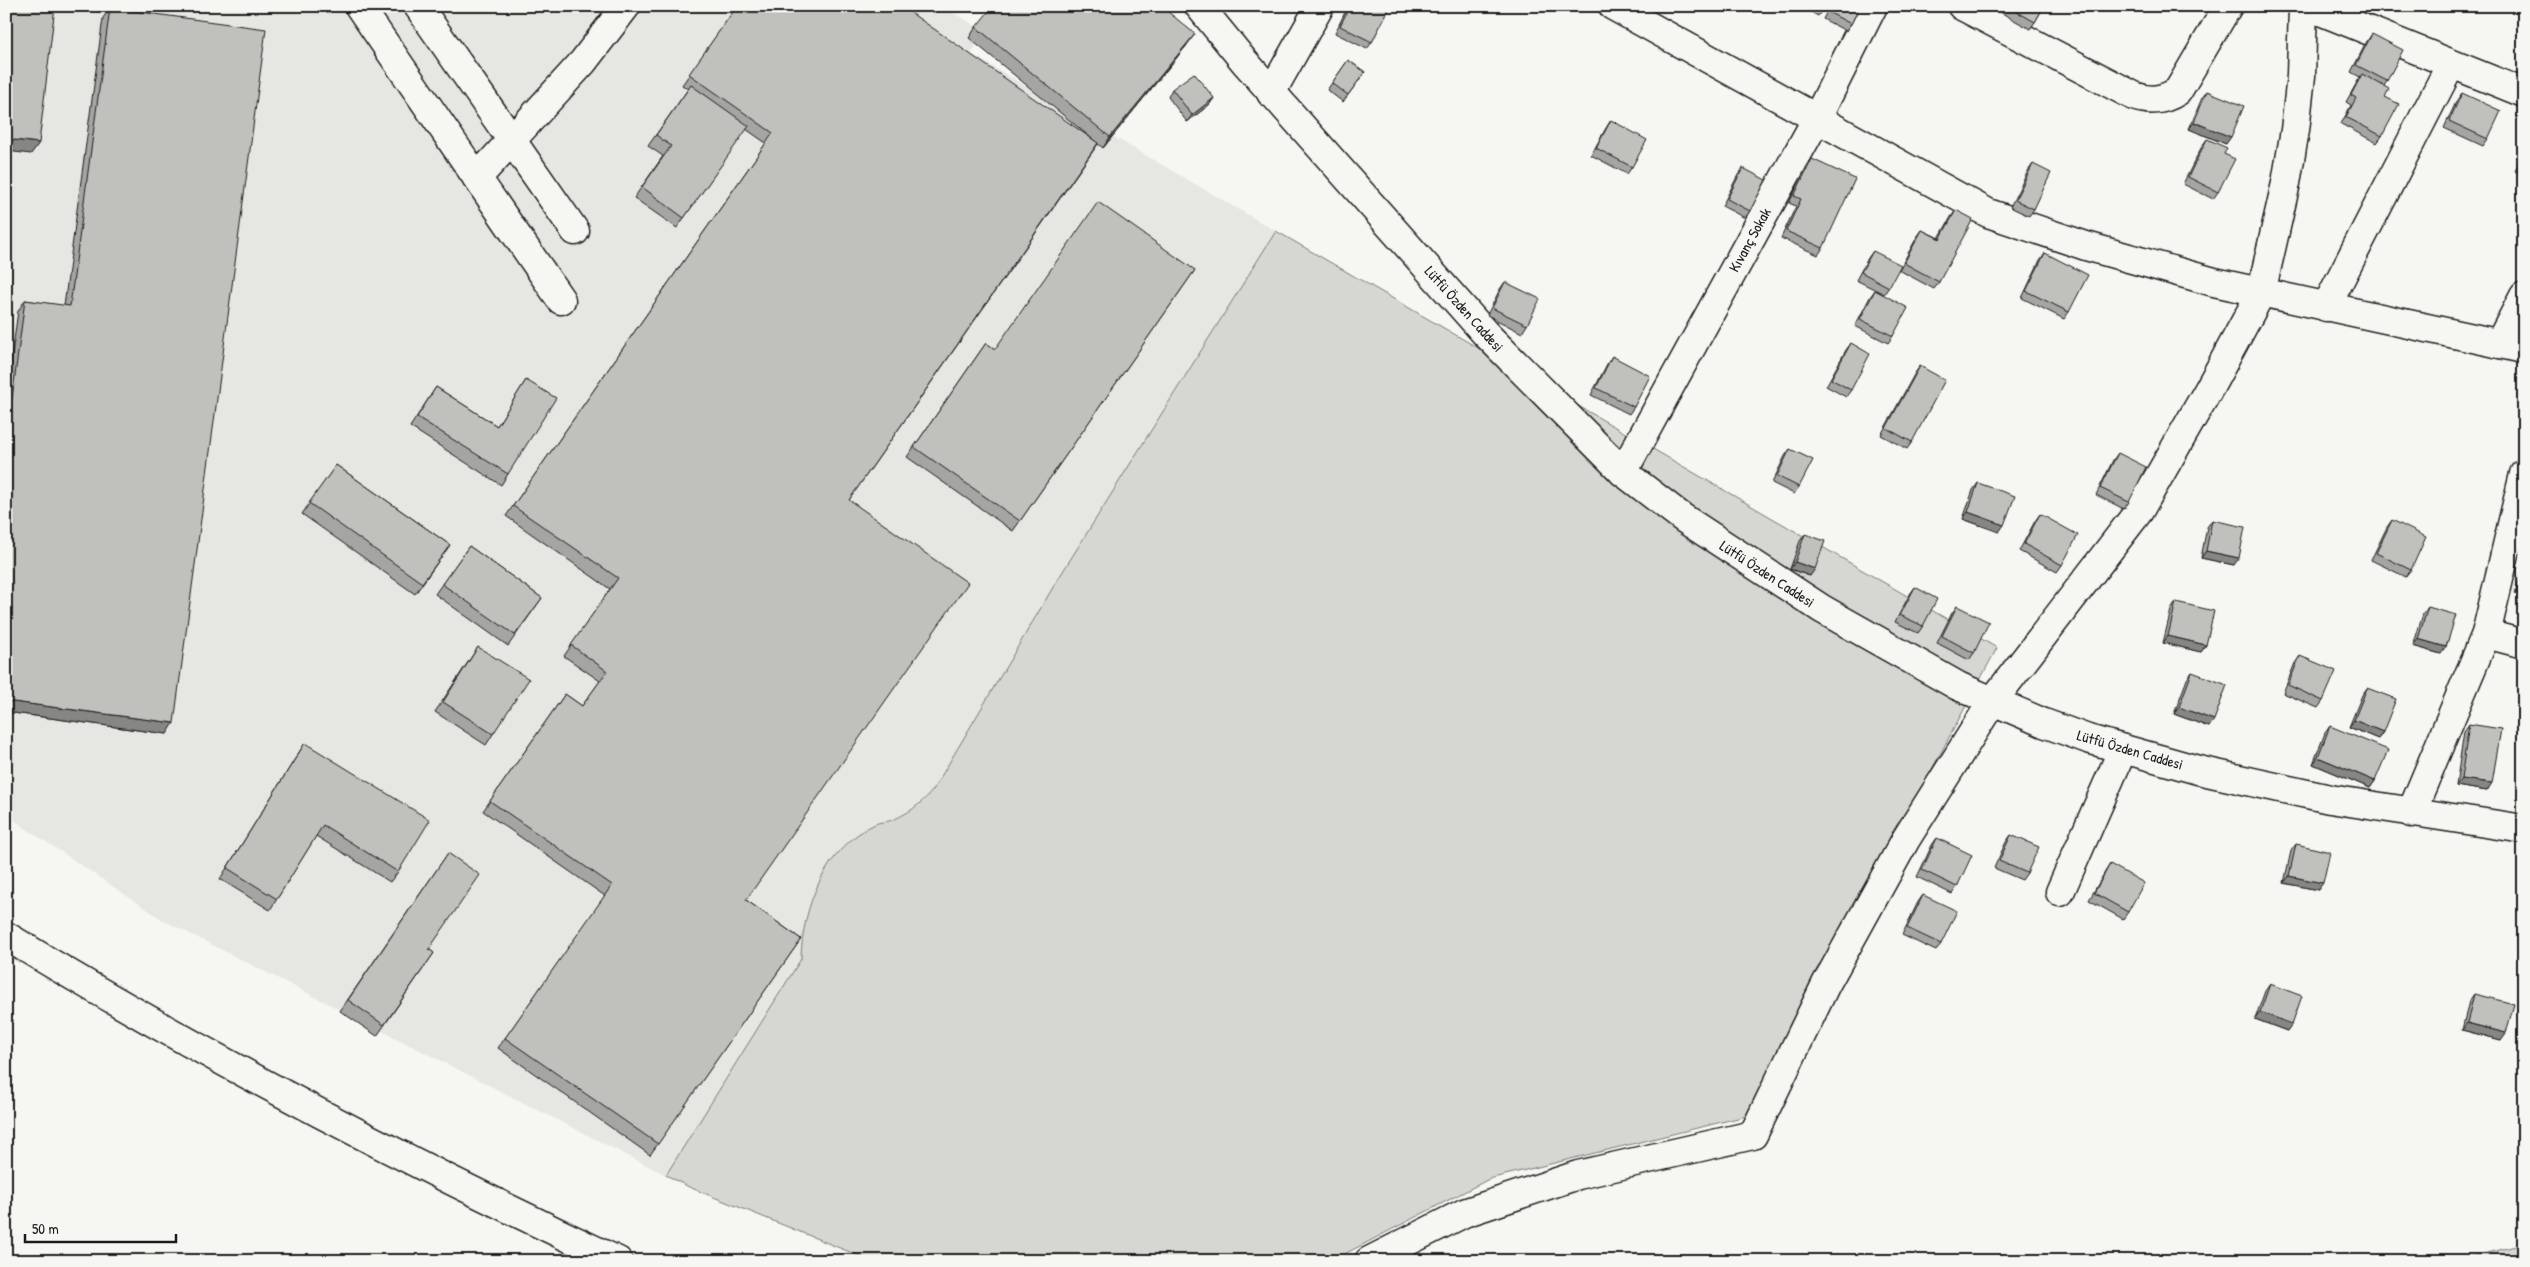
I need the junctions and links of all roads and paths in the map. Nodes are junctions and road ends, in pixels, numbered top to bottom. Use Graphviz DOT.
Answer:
graph roads {
  1 [pos="359,6"];
  2 [pos="418,6"];
  3 [pos="626,6"];
  4 [pos="1198,6"];
  5 [pos="1320,6"];
  6 [pos="1613,6"];
  7 [pos="1873,6"];
  8 [pos="1962,6"];
  9 [pos="2228,6"];
  10 [pos="2303,6"];
  11 [pos="2308,6"];
  12 [pos="2451,64"];
  13 [pos="1271,93"];
  14 [pos="2524,93"];
  15 [pos="1816,120"];
  16 [pos="511,140"];
  17 [pos="477,178"];
  18 [pos="575,231"];
  19 [pos="2261,293"];
  20 [pos="2524,296"];
  21 [pos="560,300"];
  22 [pos="2326,307"];
  23 [pos="2512,346"];
  24 [pos="1622,472"];
  25 [pos="2524,474"];
  26 [pos="2486,634"];
  27 [pos="2524,644"];
  28 [pos="1992,702"];
  29 [pos="2123,749"];
  30 [pos="2411,813"];
  31 [pos="2524,829"];
  32 [pos="2060,892"];
  33 [pos="6,936"];
  34 [pos="618,1261"];
  35 [pos="1369,1261"];
  1 -- 17 [label="street"];
  2 -- 16 [label="street"];
  3 -- 16 [label="street"];
  4 -- 13 [label="street, Lütfü Özden Caddesi"];
  5 -- 13 [label="street"];
  6 -- 15 [label="street"];
  7 -- 15 [label="street, Kıvanç Sokak"];
  8 -- 9 [label="street"];
  10 -- 19 [label="street"];
  11 -- 12 [label="street"];
  12 -- 14 [label="street"];
  12 -- 22 [label="street"];
  13 -- 24 [label="street, Lütfü Özden Caddesi"];
  15 -- 19 [label="street"];
  15 -- 24 [label="street, Kıvanç Sokak"];
  16 -- 17 [label="street"];
  16 -- 18 [label="street"];
  17 -- 21 [label="street"];
  19 -- 22 [label="street"];
  19 -- 28 [label="street"];
  20 -- 23 [label="street"];
  22 -- 23 [label="street"];
  24 -- 28 [label="street, Lütfü Özden Caddesi"];
  25 -- 26 [label="street"];
  26 -- 27 [label="street"];
  26 -- 30 [label="street"];
  28 -- 29 [label="street, Lütfü Özden Caddesi"];
  28 -- 35 [label="street"];
  29 -- 30 [label="street, Lütfü Özden Caddesi"];
  29 -- 32 [label="street"];
  30 -- 31 [label="street, Lütfü Özden Caddesi"];
  33 -- 34 [label="street"];
}
